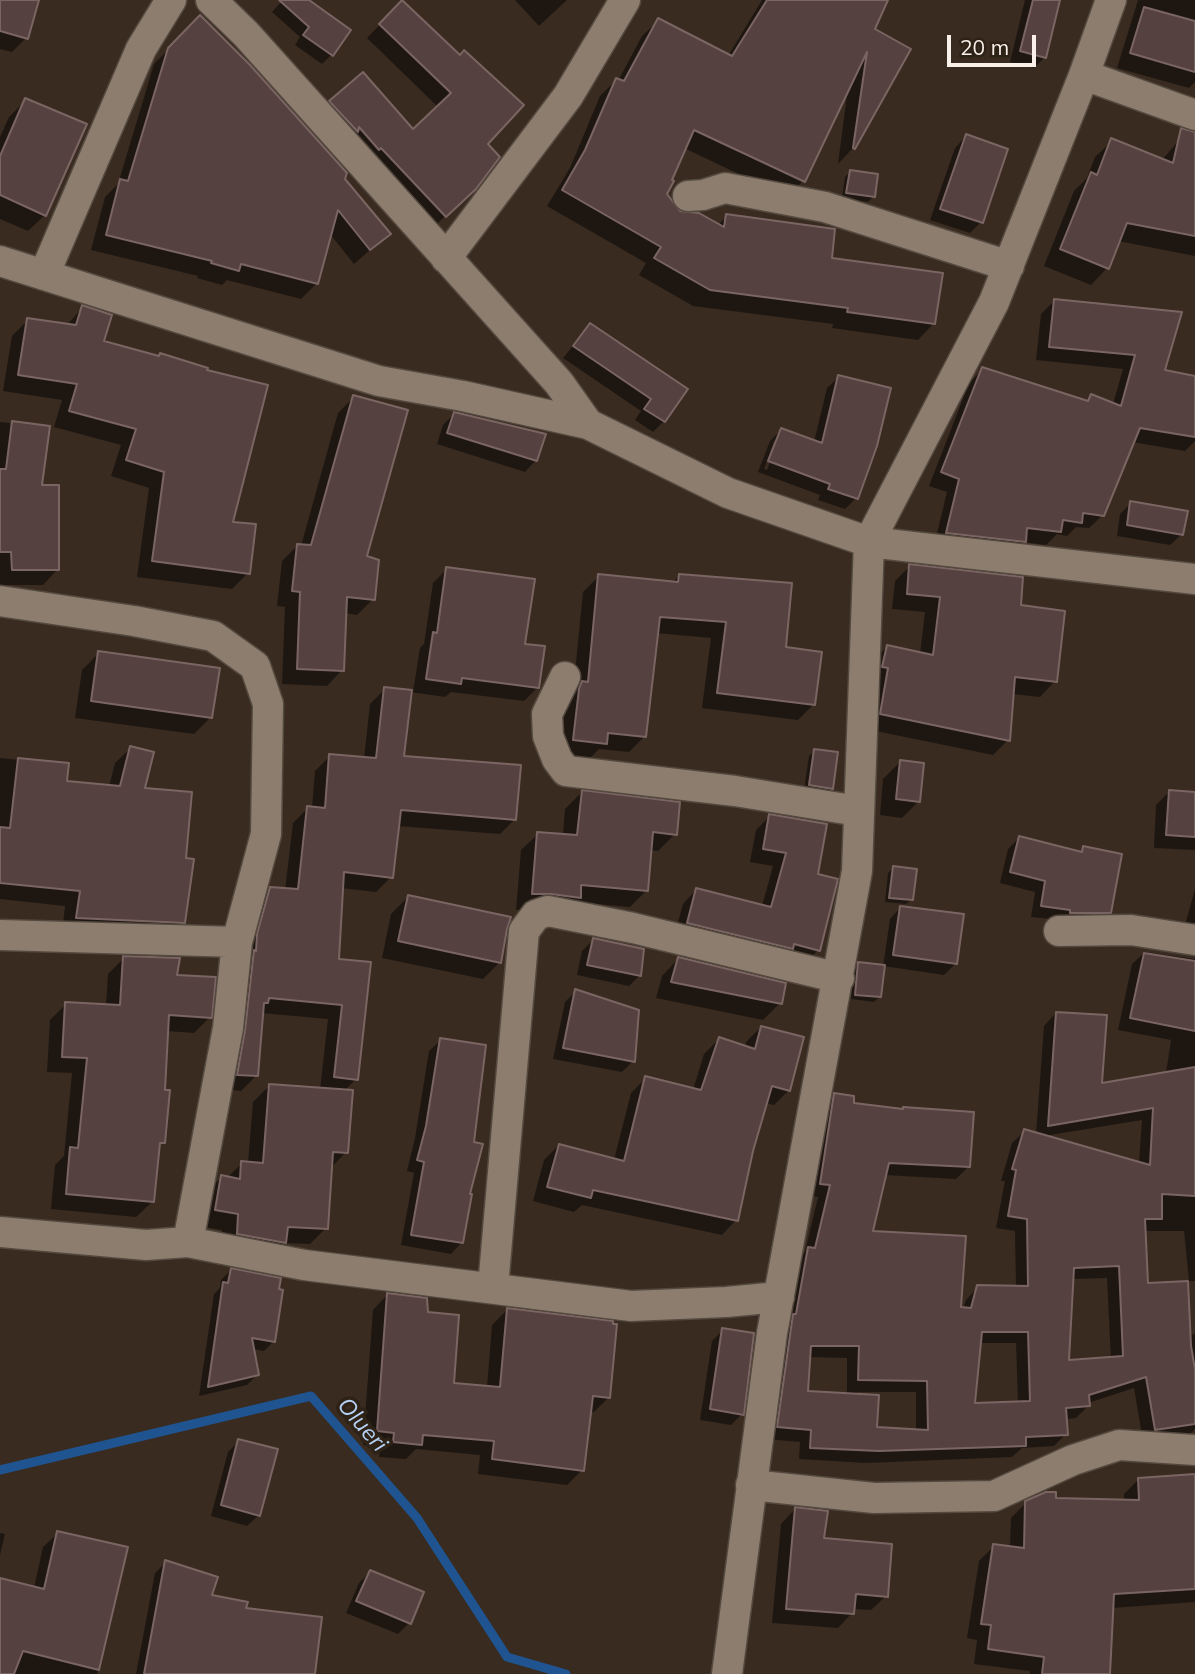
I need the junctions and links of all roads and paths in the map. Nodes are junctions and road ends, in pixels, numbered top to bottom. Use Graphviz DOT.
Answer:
graph roads {
  1 [pos="171,0"];
  2 [pos="211,0"];
  3 [pos="625,0"];
  4 [pos="1111,0"];
  5 [pos="1083,75"];
  6 [pos="1195,115"];
  7 [pos="688,196"];
  8 [pos="446,258"];
  9 [pos="0,261"];
  10 [pos="1009,266"];
  11 [pos="44,275"];
  12 [pos="588,424"];
  13 [pos="869,542"];
  14 [pos="1195,579"];
  15 [pos="0,601"];
  16 [pos="565,677"];
  17 [pos="858,811"];
  18 [pos="1059,931"];
  19 [pos="0,935"];
  20 [pos="1195,940"];
  21 [pos="237,942"];
  22 [pos="839,978"];
  23 [pos="0,1232"];
  24 [pos="188,1242"];
  25 [pos="493,1287"];
  26 [pos="779,1297"];
  27 [pos="1195,1450"];
  28 [pos="751,1485"];
  29 [pos="729,1663"];
  1 -- 11 [label="street"];
  2 -- 8 [label="street"];
  3 -- 8 [label="street"];
  4 -- 5 [label="street"];
  5 -- 6 [label="street"];
  5 -- 10 [label="street"];
  7 -- 10 [label="street"];
  8 -- 12 [label="street"];
  9 -- 11 [label="street"];
  10 -- 13 [label="street"];
  11 -- 12 [label="street"];
  12 -- 13 [label="street"];
  13 -- 14 [label="street"];
  13 -- 17 [label="street"];
  15 -- 21 [label="street"];
  16 -- 17 [label="street"];
  17 -- 22 [label="street"];
  18 -- 20 [label="street"];
  19 -- 21 [label="street"];
  21 -- 24 [label="street"];
  22 -- 25 [label="street"];
  22 -- 26 [label="street"];
  23 -- 24 [label="street"];
  24 -- 25 [label="street"];
  25 -- 26 [label="street"];
  26 -- 28 [label="street"];
  27 -- 28 [label="street"];
  28 -- 29 [label="street"];
}
